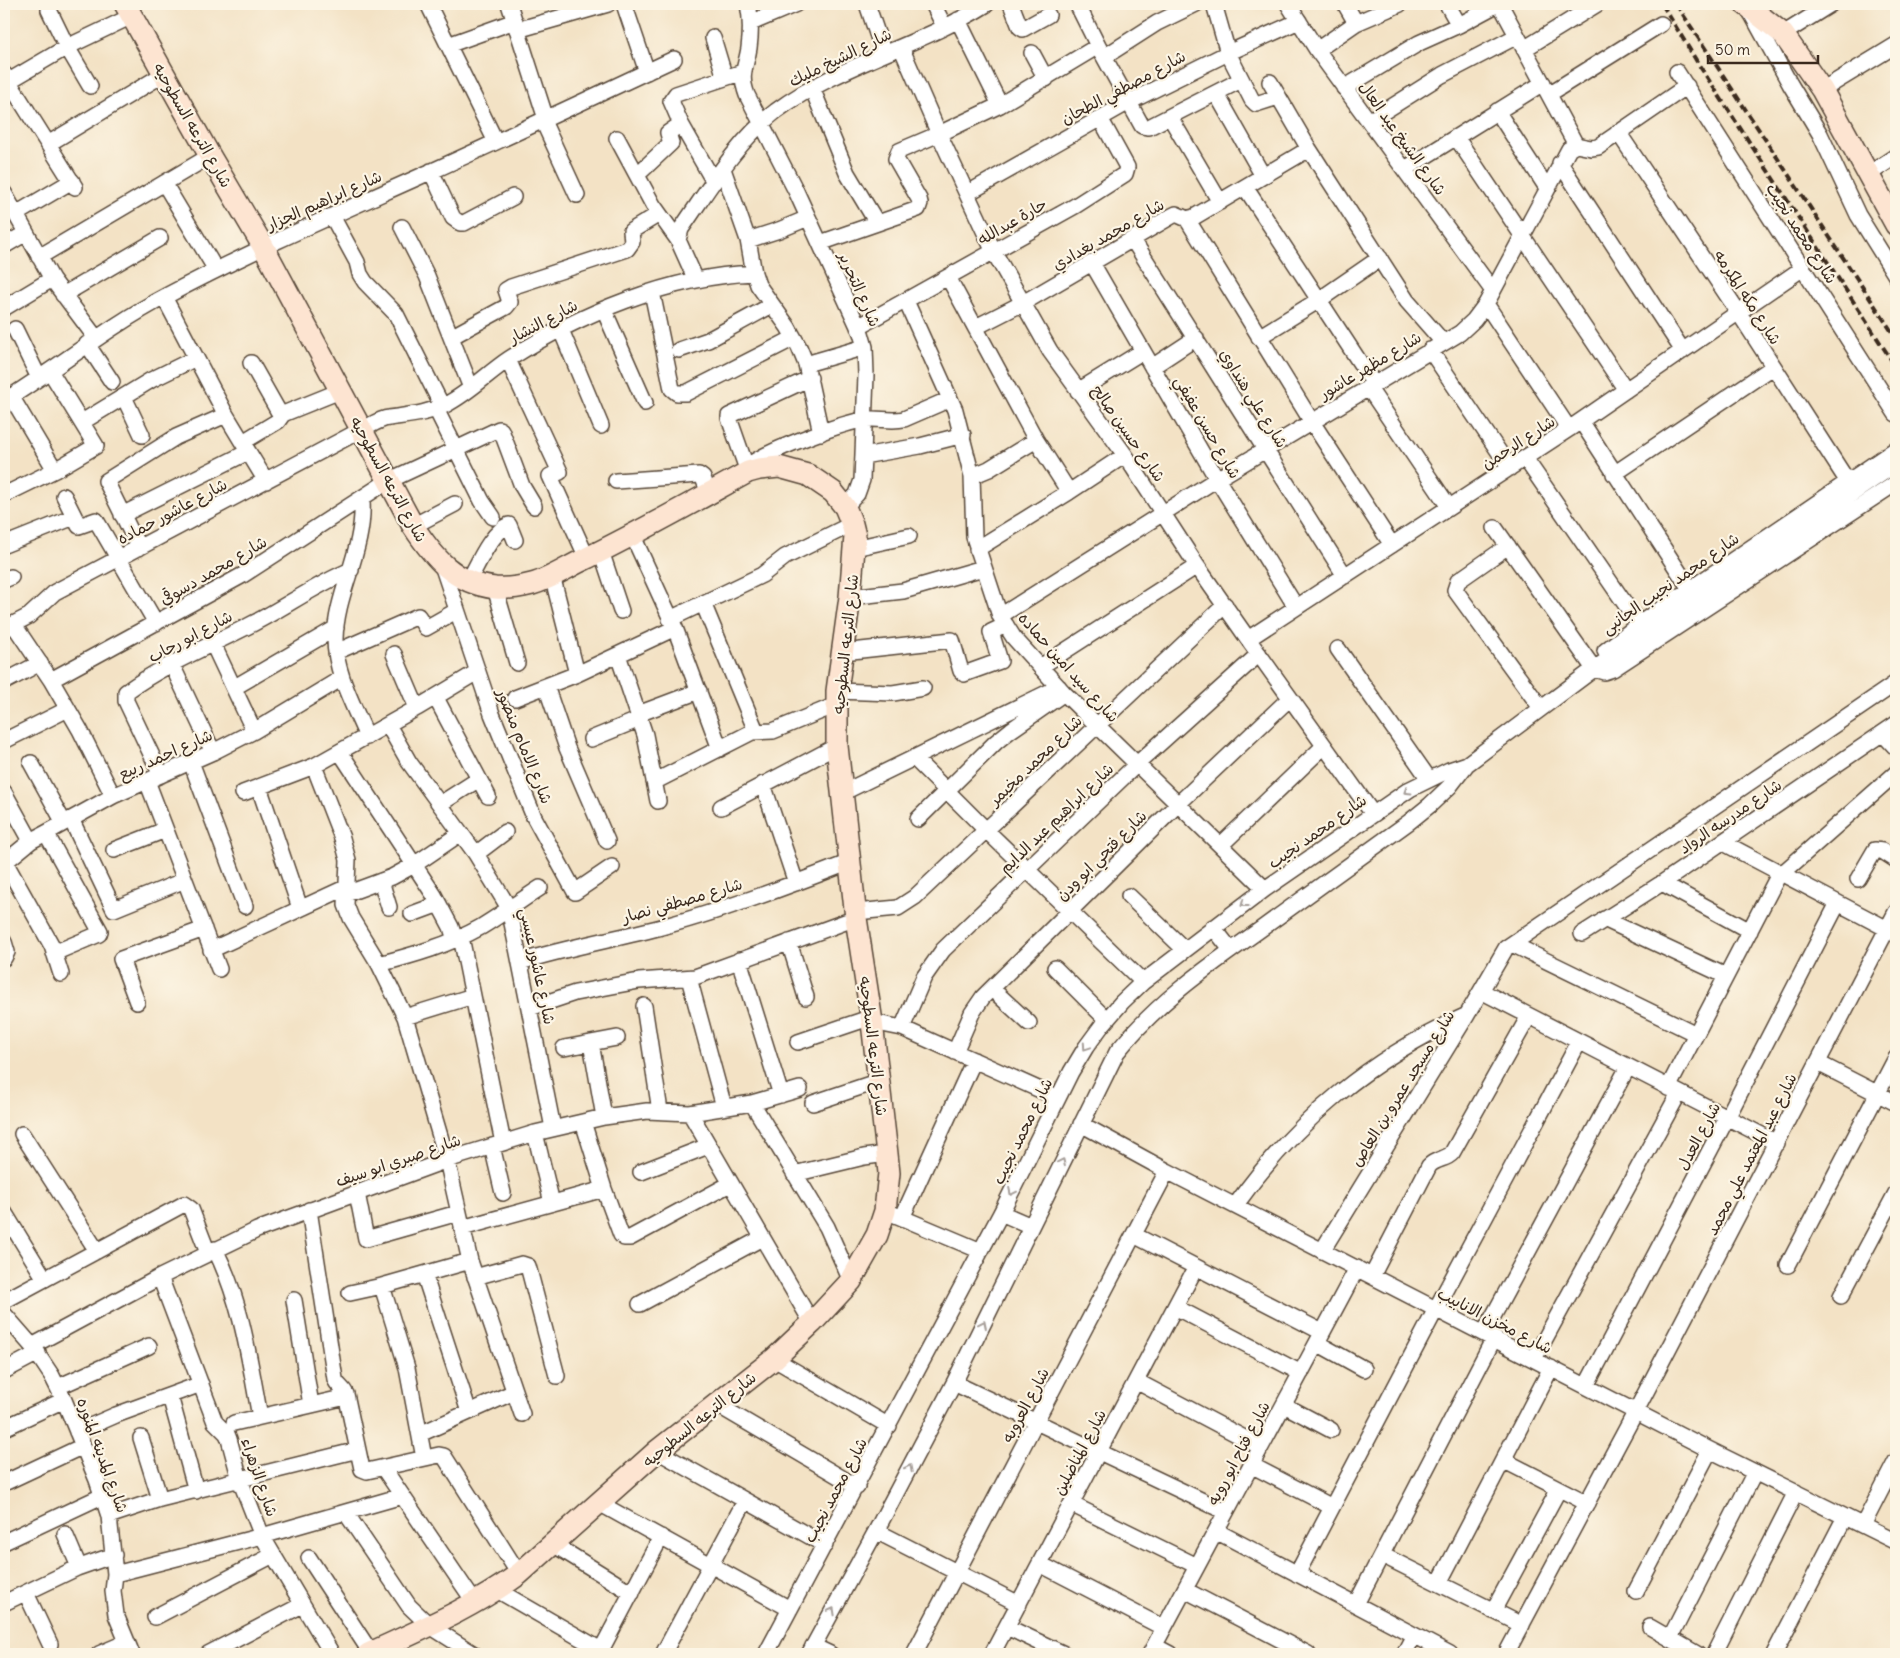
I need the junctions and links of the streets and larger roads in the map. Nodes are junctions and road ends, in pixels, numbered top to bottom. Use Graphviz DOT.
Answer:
graph roads {
  1 [pos="428,4"];
  2 [pos="509,4"];
  3 [pos="606,4"];
  4 [pos="624,4"];
  5 [pos="748,4"];
  6 [pos="796,4"];
  7 [pos="867,4"];
  8 [pos="933,4"];
  9 [pos="987,4"];
  10 [pos="1011,4"];
  11 [pos="1077,4"];
  12 [pos="1196,4"];
  13 [pos="1214,4"];
  14 [pos="1288,4"];
  15 [pos="1345,4"];
  16 [pos="1400,4"];
  17 [pos="1447,4"];
  18 [pos="1499,4"];
  19 [pos="1597,4"];
  20 [pos="1831,4"];
  21 [pos="1746,5"];
  22 [pos="48,10"];
  23 [pos="128,10"];
  24 [pos="1048,15"];
  25 [pos="958,20"];
  26 [pos="1299,20"];
  27 [pos="1356,23"];
  28 [pos="751,24"];
  29 [pos="1661,24"];
  30 [pos="516,25"];
  31 [pos="1459,25"];
  32 [pos="944,26"];
  33 [pos="1782,34"];
  34 [pos="1517,36"];
  35 [pos="713,38"];
  36 [pos="448,45"];
  37 [pos="1896,45"];
  38 [pos="68,47"];
  39 [pos="901,47"];
  40 [pos="1524,49"];
  41 [pos="1317,50"];
  42 [pos="1101,52"];
  43 [pos="1228,52"];
  44 [pos="1032,53"];
  45 [pos="884,54"];
  46 [pos="674,59"];
  47 [pos="647,72"];
  48 [pos="743,72"];
  49 [pos="1677,72"];
  50 [pos="164,74"];
  51 [pos="6,77"];
  52 [pos="725,78"];
  53 [pos="1046,79"];
  54 [pos="1241,80"];
  55 [pos="1270,82"];
  56 [pos="90,86"];
  57 [pos="1686,86"];
  58 [pos="812,88"];
  59 [pos="1344,88"];
  60 [pos="1546,88"];
  61 [pos="1822,90"];
  62 [pos="1216,94"];
  63 [pos="1278,97"];
  64 [pos="1129,102"];
  65 [pos="1000,104"];
  66 [pos="1497,111"];
  67 [pos="1170,117"];
  68 [pos="1100,118"];
  69 [pos="544,120"];
  70 [pos="1369,121"];
  71 [pos="762,123"];
  72 [pos="681,124"];
  73 [pos="1618,132"];
  74 [pos="939,134"];
  75 [pos="1456,137"];
  76 [pos="617,138"];
  77 [pos="496,142"];
  78 [pos="48,144"];
  79 [pos="1576,145"];
  80 [pos="1309,149"];
  81 [pos="210,156"];
  82 [pos="1896,156"];
  83 [pos="1560,163"];
  84 [pos="723,169"];
  85 [pos="1405,169"];
  86 [pos="431,171"];
  87 [pos="1869,174"];
  88 [pos="637,175"];
  89 [pos="1263,176"];
  90 [pos="714,182"];
  91 [pos="164,183"];
  92 [pos="1245,187"];
  93 [pos="1547,188"];
  94 [pos="4,193"];
  95 [pos="968,193"];
  96 [pos="578,195"];
  97 [pos="513,197"];
  98 [pos="1220,202"];
  99 [pos="16,214"];
  100 [pos="659,214"];
  101 [pos="332,216"];
  102 [pos="808,218"];
  103 [pos="1187,218"];
  104 [pos="877,224"];
  105 [pos="1896,225"];
  106 [pos="402,227"];
  107 [pos="26,234"];
  108 [pos="1522,234"];
  109 [pos="160,238"];
  110 [pos="678,240"];
  111 [pos="748,240"];
  112 [pos="1133,240"];
  113 [pos="820,243"];
  114 [pos="4,246"];
  115 [pos="263,246"];
  116 [pos="994,252"];
  117 [pos="39,257"];
  118 [pos="1380,258"];
  119 [pos="1092,263"];
  120 [pos="1803,268"];
  121 [pos="216,270"];
  122 [pos="754,273"];
  123 [pos="1896,276"];
  124 [pos="948,277"];
  125 [pos="52,280"];
  126 [pos="696,280"];
  127 [pos="652,292"];
  128 [pos="63,295"];
  129 [pos="164,297"];
  130 [pos="1489,298"];
  131 [pos="1319,300"];
  132 [pos="906,301"];
  133 [pos="1023,304"];
  134 [pos="772,305"];
  135 [pos="4,308"];
  136 [pos="604,310"];
  137 [pos="1738,313"];
  138 [pos="858,327"];
  139 [pos="976,327"];
  140 [pos="15,329"];
  141 [pos="561,330"];
  142 [pos="451,337"];
  143 [pos="1259,337"];
  144 [pos="794,338"];
  145 [pos="1196,338"];
  146 [pos="92,341"];
  147 [pos="1436,346"];
  148 [pos="865,347"];
  149 [pos="678,350"];
  150 [pos="1143,351"];
  151 [pos="1684,351"];
  152 [pos="196,358"];
  153 [pos="508,360"];
  154 [pos="251,363"];
  155 [pos="1152,367"];
  156 [pos="1774,367"];
  157 [pos="808,371"];
  158 [pos="45,374"];
  159 [pos="112,382"];
  160 [pos="1371,386"];
  161 [pos="471,388"];
  162 [pos="1078,390"];
  163 [pos="1626,390"];
  164 [pos="340,391"];
  165 [pos="124,397"];
  166 [pos="7,398"];
  167 [pos="950,399"];
  168 [pos="645,403"];
  169 [pos="439,408"];
  170 [pos="1896,414"];
  171 [pos="226,415"];
  172 [pos="281,416"];
  173 [pos="863,419"];
  174 [pos="82,422"];
  175 [pos="1312,422"];
  176 [pos="1575,425"];
  177 [pos="601,426"];
  178 [pos="361,430"];
  179 [pos="821,433"];
  180 [pos="142,435"];
  181 [pos="963,435"];
  182 [pos="1036,440"];
  183 [pos="245,447"];
  184 [pos="456,448"];
  185 [pos="1896,449"];
  186 [pos="1266,450"];
  187 [pos="1125,455"];
  188 [pos="863,456"];
  189 [pos="1525,458"];
  190 [pos="1896,464"];
  191 [pos="1510,468"];
  192 [pos="55,470"];
  193 [pos="748,470"];
  194 [pos="1614,474"];
  195 [pos="972,476"];
  196 [pos="1217,479"];
  197 [pos="266,481"];
  198 [pos="388,481"];
  199 [pos="616,481"];
  200 [pos="1848,482"];
  201 [pos="1896,483"];
  202 [pos="6,490"];
  203 [pos="1070,492"];
  204 [pos="709,493"];
  205 [pos="64,496"];
  206 [pos="362,500"];
  207 [pos="455,504"];
  208 [pos="534,506"];
  209 [pos="1449,508"];
  210 [pos="1163,512"];
  211 [pos="122,515"];
  212 [pos="74,516"];
  213 [pos="848,516"];
  214 [pos="494,517"];
  215 [pos="413,526"];
  216 [pos="1495,528"];
  217 [pos="632,534"];
  218 [pos="909,536"];
  219 [pos="515,540"];
  220 [pos="4,545"];
  221 [pos="1392,545"];
  222 [pos="1508,546"];
  223 [pos="139,548"];
  224 [pos="855,548"];
  225 [pos="978,549"];
  226 [pos="594,554"];
  227 [pos="118,560"];
  228 [pos="442,565"];
  229 [pos="1197,566"];
  230 [pos="983,568"];
  231 [pos="351,570"];
  232 [pos="552,576"];
  233 [pos="1345,576"];
  234 [pos="469,580"];
  235 [pos="495,588"];
  236 [pos="1690,589"];
  237 [pos="850,597"];
  238 [pos="703,603"];
  239 [pos="1225,605"];
  240 [pos="1296,607"];
  241 [pos="456,611"];
  242 [pos="621,611"];
  243 [pos="1003,621"];
  244 [pos="156,623"];
  245 [pos="672,624"];
  246 [pos="1639,624"];
  247 [pos="9,627"];
  248 [pos="336,628"];
  249 [pos="1248,639"];
  250 [pos="212,642"];
  251 [pos="1338,649"];
  252 [pos="336,652"];
  253 [pos="843,652"];
  254 [pos="394,654"];
  255 [pos="1259,654"];
  256 [pos="618,655"];
  257 [pos="40,663"];
  258 [pos="517,663"];
  259 [pos="172,665"];
  260 [pos="1040,667"];
  261 [pos="1594,669"];
  262 [pos="477,672"];
  263 [pos="577,674"];
  264 [pos="342,678"];
  265 [pos="51,680"];
  266 [pos="4,682"];
  267 [pos="1896,683"];
  268 [pos="546,686"];
  269 [pos="235,688"];
  270 [pos="923,688"];
  271 [pos="1061,690"];
  272 [pos="699,691"];
  273 [pos="436,698"];
  274 [pos="515,698"];
  275 [pos="837,698"];
  276 [pos="1290,698"];
  277 [pos="417,708"];
  278 [pos="1541,708"];
  279 [pos="68,709"];
  280 [pos="639,716"];
  281 [pos="388,724"];
  282 [pos="1896,724"];
  283 [pos="1096,725"];
  284 [pos="254,730"];
  285 [pos="756,731"];
  286 [pos="1883,734"];
  287 [pos="367,737"];
  288 [pos="590,739"];
  289 [pos="4,741"];
  290 [pos="837,746"];
  291 [pos="1324,746"];
  292 [pos="1896,748"];
  293 [pos="720,749"];
  294 [pos="213,752"];
  295 [pos="340,752"];
  296 [pos="914,758"];
  297 [pos="191,762"];
  298 [pos="31,763"];
  299 [pos="1137,764"];
  300 [pos="1467,764"];
  301 [pos="314,766"];
  302 [pos="1896,773"];
  303 [pos="161,775"];
  304 [pos="479,779"];
  305 [pos="1429,779"];
  306 [pos="147,781"];
  307 [pos="654,782"];
  308 [pos="763,784"];
  309 [pos="259,788"];
  310 [pos="946,790"];
  311 [pos="4,792"];
  312 [pos="243,793"];
  313 [pos="842,793"];
  314 [pos="113,796"];
  315 [pos="488,796"];
  316 [pos="658,801"];
  317 [pos="440,804"];
  318 [pos="1178,804"];
  319 [pos="721,806"];
  320 [pos="1373,814"];
  321 [pos="918,818"];
  322 [pos="67,821"];
  323 [pos="165,830"];
  324 [pos="986,831"];
  325 [pos="505,832"];
  326 [pos="46,833"];
  327 [pos="461,833"];
  328 [pos="30,841"];
  329 [pos="607,841"];
  330 [pos="1722,842"];
  331 [pos="1221,845"];
  332 [pos="114,850"];
  333 [pos="476,854"];
  334 [pos="1896,860"];
  335 [pos="4,862"];
  336 [pos="850,862"];
  337 [pos="414,865"];
  338 [pos="612,867"];
  339 [pos="1028,871"];
  340 [pos="1780,873"];
  341 [pos="1858,879"];
  342 [pos="185,880"];
  343 [pos="381,881"];
  344 [pos="1662,883"];
  345 [pos="796,884"];
  346 [pos="540,888"];
  347 [pos="1265,889"];
  348 [pos="346,891"];
  349 [pos="1129,896"];
  350 [pos="1838,903"];
  351 [pos="439,904"];
  352 [pos="245,906"];
  353 [pos="300,908"];
  354 [pos="389,908"];
  355 [pos="509,908"];
  356 [pos="1069,911"];
  357 [pos="1896,912"];
  358 [pos="412,914"];
  359 [pos="856,915"];
  360 [pos="1604,919"];
  361 [pos="1213,927"];
  362 [pos="204,929"];
  363 [pos="1750,931"];
  364 [pos="1892,931"];
  365 [pos="1582,934"];
  366 [pos="458,938"];
  367 [pos="4,942"];
  368 [pos="789,942"];
  369 [pos="1512,944"];
  370 [pos="1184,949"];
  371 [pos="212,950"];
  372 [pos="1230,950"];
  373 [pos="54,953"];
  374 [pos="4,958"];
  375 [pos="739,960"];
  376 [pos="520,962"];
  377 [pos="379,964"];
  378 [pos="1056,968"];
  379 [pos="219,969"];
  380 [pos="61,974"];
  381 [pos="1726,976"];
  382 [pos="688,978"];
  383 [pos="1143,982"];
  384 [pos="992,989"];
  385 [pos="1481,991"];
  386 [pos="473,996"];
  387 [pos="806,996"];
  388 [pos="138,1002"];
  389 [pos="644,1006"];
  390 [pos="530,1008"];
  391 [pos="1467,1015"];
  392 [pos="1529,1016"];
  393 [pos="405,1017"];
  394 [pos="1106,1019"];
  395 [pos="872,1020"];
  396 [pos="1029,1023"];
  397 [pos="902,1028"];
  398 [pos="1696,1034"];
  399 [pos="617,1038"];
  400 [pos="798,1042"];
  401 [pos="1579,1042"];
  402 [pos="591,1043"];
  403 [pos="564,1048"];
  404 [pos="955,1052"];
  405 [pos="1896,1058"];
  406 [pos="974,1060"];
  407 [pos="1818,1063"];
  408 [pos="1628,1067"];
  409 [pos="879,1080"];
  410 [pos="800,1089"];
  411 [pos="1674,1090"];
  412 [pos="1878,1094"];
  413 [pos="781,1095"];
  414 [pos="1058,1098"];
  415 [pos="813,1102"];
  416 [pos="752,1103"];
  417 [pos="1896,1104"];
  418 [pos="724,1107"];
  419 [pos="660,1111"];
  420 [pos="690,1113"];
  421 [pos="604,1116"];
  422 [pos="1727,1118"];
  423 [pos="584,1122"];
  424 [pos="1081,1124"];
  425 [pos="553,1128"];
  426 [pos="535,1133"];
  427 [pos="22,1134"];
  428 [pos="1777,1143"];
  429 [pos="498,1145"];
  430 [pos="708,1146"];
  431 [pos="887,1154"];
  432 [pos="447,1160"];
  433 [pos="1167,1171"];
  434 [pos="641,1172"];
  435 [pos="794,1174"];
  436 [pos="730,1184"];
  437 [pos="604,1189"];
  438 [pos="357,1193"];
  439 [pos="503,1193"];
  440 [pos="1896,1193"];
  441 [pos="552,1203"];
  442 [pos="1235,1206"];
  443 [pos="309,1210"];
  444 [pos="4,1212"];
  445 [pos="1001,1213"];
  446 [pos="894,1215"];
  447 [pos="460,1221"];
  448 [pos="1031,1226"];
  449 [pos="1134,1234"];
  450 [pos="762,1238"];
  451 [pos="97,1251"];
  452 [pos="212,1251"];
  453 [pos="981,1251"];
  454 [pos="1322,1251"];
  455 [pos="470,1261"];
  456 [pos="1788,1265"];
  457 [pos="1196,1267"];
  458 [pos="1357,1268"];
  459 [pos="424,1274"];
  460 [pos="1372,1276"];
  461 [pos="160,1277"];
  462 [pos="475,1277"];
  463 [pos="44,1279"];
  464 [pos="852,1281"];
  465 [pos="382,1286"];
  466 [pos="350,1293"];
  467 [pos="1841,1296"];
  468 [pos="294,1300"];
  469 [pos="4,1301"];
  470 [pos="640,1304"];
  471 [pos="1175,1307"];
  472 [pos="1436,1309"];
  473 [pos="4,1314"];
  474 [pos="812,1323"];
  475 [pos="1489,1336"];
  476 [pos="1320,1338"];
  477 [pos="149,1346"];
  478 [pos="35,1350"];
  479 [pos="774,1359"];
  480 [pos="1534,1359"];
  481 [pos="1551,1368"];
  482 [pos="1364,1369"];
  483 [pos="4,1371"];
  484 [pos="1301,1373"];
  485 [pos="557,1376"];
  486 [pos="1136,1381"];
  487 [pos="954,1383"];
  488 [pos="202,1384"];
  489 [pos="1586,1386"];
  490 [pos="514,1392"];
  491 [pos="61,1394"];
  492 [pos="170,1396"];
  493 [pos="346,1396"];
  494 [pos="716,1404"];
  495 [pos="311,1405"];
  496 [pos="1284,1405"];
  497 [pos="1636,1411"];
  498 [pos="469,1412"];
  499 [pos="522,1414"];
  500 [pos="260,1417"];
  501 [pos="1036,1421"];
  502 [pos="234,1423"];
  503 [pos="889,1426"];
  504 [pos="4,1428"];
  505 [pos="1331,1430"];
  506 [pos="420,1434"];
  507 [pos="141,1438"];
  508 [pos="80,1439"];
  509 [pos="1261,1446"];
  510 [pos="358,1450"];
  511 [pos="1710,1450"];
  512 [pos="657,1451"];
  513 [pos="1099,1451"];
  514 [pos="424,1458"];
  515 [pos="1503,1460"];
  516 [pos="1896,1461"];
  517 [pos="1251,1465"];
  518 [pos="381,1468"];
  519 [pos="1755,1472"];
  520 [pos="240,1480"];
  521 [pos="4,1483"];
  522 [pos="857,1487"];
  523 [pos="1559,1489"];
  524 [pos="196,1491"];
  525 [pos="1796,1492"];
  526 [pos="102,1496"];
  527 [pos="402,1496"];
  528 [pos="160,1499"];
  529 [pos="746,1501"];
  530 [pos="599,1502"];
  531 [pos="1587,1503"];
  532 [pos="1071,1504"];
  533 [pos="1332,1507"];
  534 [pos="1226,1512"];
  535 [pos="346,1513"];
  536 [pos="109,1516"];
  537 [pos="1846,1517"];
  538 [pos="1863,1525"];
  539 [pos="876,1531"];
  540 [pos="1216,1531"];
  541 [pos="65,1534"];
  542 [pos="262,1536"];
  543 [pos="662,1537"];
  544 [pos="4,1542"];
  545 [pos="1896,1542"];
  546 [pos="553,1544"];
  547 [pos="825,1546"];
  548 [pos="1382,1554"];
  549 [pos="114,1555"];
  550 [pos="273,1555"];
  551 [pos="309,1558"];
  552 [pos="1040,1564"];
  553 [pos="711,1565"];
  554 [pos="1198,1566"];
  555 [pos="79,1568"];
  556 [pos="957,1573"];
  557 [pos="115,1574"];
  558 [pos="519,1574"];
  559 [pos="1298,1574"];
  560 [pos="1439,1583"];
  561 [pos="497,1590"];
  562 [pos="1185,1590"];
  563 [pos="1636,1591"];
  564 [pos="26,1593"];
  565 [pos="632,1593"];
  566 [pos="4,1603"];
  567 [pos="476,1603"];
  568 [pos="1019,1604"];
  569 [pos="1356,1604"];
  570 [pos="302,1605"];
  571 [pos="790,1609"];
  572 [pos="1493,1611"];
  573 [pos="155,1617"];
  574 [pos="1522,1625"];
  575 [pos="430,1626"];
  576 [pos="1007,1627"];
  577 [pos="1650,1627"];
  578 [pos="1164,1628"];
  579 [pos="1414,1635"];
  580 [pos="1670,1638"];
  581 [pos="50,1644"];
  582 [pos="130,1648"];
  583 [pos="811,1650"];
  584 [pos="1152,1650"];
  585 [pos="600,1652"];
  586 [pos="1511,1652"];
  587 [pos="99,1654"];
  588 [pos="208,1654"];
  589 [pos="332,1654"];
  590 [pos="370,1654"];
  591 [pos="474,1654"];
  592 [pos="663,1654"];
  593 [pos="766,1654"];
  594 [pos="830,1654"];
  595 [pos="914,1654"];
  596 [pos="992,1654"];
  597 [pos="1064,1654"];
  598 [pos="1170,1654"];
  599 [pos="1308,1654"];
  600 [pos="1404,1654"];
  601 [pos="1450,1654"];
  602 [pos="1697,1654"];
  603 [pos="1714,1654"];
  604 [pos="1774,1654"];
  1 -- 36 [label="street"];
  2 -- 30 [label="street"];
  3 -- 30 [label="street"];
  4 -- 47 [label="street"];
  5 -- 28 [label="street"];
  6 -- 28 [label="street"];
  7 -- 45 [label="street"];
  8 -- 32 [label="street"];
  9 -- 25 [label="street, شارع الشيخ مليك"];
  10 -- 24 [label="street"];
  11 -- 42 [label="street"];
  12 -- 42 [label="street"];
  13 -- 43 [label="street"];
  14 -- 26 [label="street, شارع الشيخ عبد العال"];
  15 -- 27 [label="street"];
  16 -- 27 [label="street"];
  17 -- 31 [label="street"];
  18 -- 31 [label="street"];
  18 -- 34 [label="street"];
  19 -- 40 [label="street"];
  20 -- 33 [label="street"];
  21 -- 33 [label="street"];
  21 -- 123 [label="street"];
  22 -- 38 [label="street"];
  23 -- 38 [label="street"];
  23 -- 50 [label="street, شارع الترعه السطوحيه"];
  25 -- 32 [label="street, شارع الشيخ مليك"];
  25 -- 65 [label="street"];
  26 -- 41 [label="street, شارع الشيخ عبد العال"];
  26 -- 43 [label="street, شارع مصطفي الطحان"];
  27 -- 41 [label="street"];
  28 -- 48 [label="street"];
  29 -- 60 [label="street"];
  30 -- 36 [label="street"];
  30 -- 69 [label="street"];
  31 -- 59 [label="street"];
  32 -- 39 [label="street, شارع الشيخ مليك"];
  33 -- 61 [label="street"];
  34 -- 40 [label="street"];
  34 -- 70 [label="street"];
  35 -- 52 [label="street"];
  36 -- 77 [label="street"];
  37 -- 61 [label="street"];
  38 -- 51 [label="street"];
  38 -- 56 [label="street"];
  39 -- 45 [label="street, شارع الشيخ مليك"];
  39 -- 74 [label="street, شارع حسين صالح"];
  40 -- 60 [label="street"];
  41 -- 59 [label="street, شارع الشيخ عبد العال"];
  42 -- 53 [label="street"];
  42 -- 64 [label="street"];
  43 -- 54 [label="street"];
  43 -- 64 [label="street, شارع مصطفي الطحان"];
  44 -- 53 [label="street"];
  45 -- 58 [label="street, شارع الشيخ مليك"];
  46 -- 47 [label="street, شارع ابراهيم الجزار"];
  47 -- 69 [label="street, شارع ابراهيم الجزار"];
  48 -- 52 [label="street"];
  48 -- 71 [label="street, شارع التحرير"];
  49 -- 57 [label="street, شارع محمد نجيب"];
  50 -- 78 [label="street"];
  50 -- 81 [label="street, شارع الترعه السطوحيه"];
  51 -- 78 [label="street"];
  52 -- 72 [label="street"];
  53 -- 65 [label="street"];
  54 -- 62 [label="street"];
  54 -- 63 [label="street"];
  55 -- 63 [label="street"];
  57 -- 73 [label="street"];
  57 -- 120 [label="street, شارع محمد نجيب"];
  58 -- 71 [label="street, شارع الشيخ مليك"];
  58 -- 104 [label="street"];
  59 -- 70 [label="street, شارع الشيخ عبد العال"];
  60 -- 66 [label="street"];
  60 -- 79 [label="street"];
  61 -- 87 [label="street"];
  62 -- 67 [label="street"];
  62 -- 89 [label="street"];
  63 -- 80 [label="street"];
  64 -- 67 [label="street"];
  64 -- 68 [label="street, شارع مصطفي الطحان"];
  65 -- 74 [label="street"];
  66 -- 75 [label="street"];
  66 -- 93 [label="street"];
  67 -- 98 [label="street"];
  68 -- 95 [label="street, شارع مصطفي الطحان"];
  68 -- 116 [label="street, حارة عبدالله"];
  69 -- 77 [label="street, شارع ابراهيم الجزار"];
  69 -- 96 [label="street"];
  70 -- 85 [label="street, شارع الشيخ عبد العال"];
  71 -- 84 [label="street, شارع الشيخ مليك"];
  71 -- 102 [label="street, شارع التحرير"];
  72 -- 88 [label="street"];
  72 -- 90 [label="street"];
  73 -- 79 [label="street"];
  73 -- 137 [label="street, شارع مكه المكرمه"];
  74 -- 95 [label="street, شارع حسين صالح"];
  74 -- 104 [label="street"];
  75 -- 85 [label="street"];
  75 -- 108 [label="street"];
  76 -- 88 [label="street"];
  77 -- 86 [label="street, شارع ابراهيم الجزار"];
  78 -- 99 [label="street"];
  79 -- 83 [label="street, شارع مظهر عاشور"];
  80 -- 89 [label="street, شارع محمد بغدادي"];
  80 -- 118 [label="street"];
  81 -- 91 [label="street"];
  81 -- 115 [label="street, شارع الترعه السطوحيه"];
  82 -- 87 [label="street"];
  83 -- 93 [label="street, شارع مظهر عاشور"];
  83 -- 151 [label="street"];
  84 -- 90 [label="street, شارع الشيخ مليك"];
  84 -- 111 [label="street"];
  85 -- 130 [label="street, شارع الشيخ عبد العال"];
  86 -- 97 [label="street"];
  86 -- 101 [label="street, شارع ابراهيم الجزار"];
  87 -- 105 [label="street"];
  88 -- 100 [label="street"];
  89 -- 92 [label="street, شارع محمد بغدادي"];
  90 -- 110 [label="street, شارع الشيخ مليك"];
  91 -- 117 [label="street"];
  91 -- 121 [label="street"];
  92 -- 98 [label="street, شارع محمد بغدادي"];
  92 -- 131 [label="street"];
  93 -- 108 [label="street, شارع مظهر عاشور"];
  94 -- 99 [label="street"];
  95 -- 116 [label="street, شارع حسين صالح"];
  98 -- 103 [label="street, شارع محمد بغدادي"];
  99 -- 107 [label="street"];
  100 -- 110 [label="street"];
  100 -- 142 [label="street"];
  101 -- 115 [label="street, شارع ابراهيم الجزار"];
  101 -- 169 [label="street"];
  102 -- 111 [label="street"];
  102 -- 113 [label="street, شارع التحرير"];
  103 -- 112 [label="street, شارع محمد بغدادي"];
  103 -- 143 [label="street"];
  104 -- 113 [label="street"];
  106 -- 142 [label="street"];
  107 -- 114 [label="street"];
  107 -- 117 [label="street"];
  108 -- 130 [label="street, شارع مظهر عاشور"];
  108 -- 163 [label="street"];
  109 -- 128 [label="street"];
  110 -- 126 [label="street"];
  111 -- 122 [label="street"];
  112 -- 119 [label="street, شارع محمد بغدادي"];
  112 -- 145 [label="street, شارع علي هنداوي"];
  113 -- 138 [label="street, شارع التحرير"];
  115 -- 121 [label="street, شارع ابراهيم الجزار"];
  115 -- 164 [label="street, شارع الترعه السطوحيه"];
  116 -- 124 [label="street, حارة عبدالله"];
  116 -- 133 [label="street, شارع حسين صالح"];
  117 -- 125 [label="street"];
  118 -- 131 [label="street"];
  118 -- 147 [label="street"];
  119 -- 133 [label="street, شارع محمد بغدادي"];
  119 -- 150 [label="street, شارع حسن عفيفي"];
  120 -- 137 [label="street, شارع الرحمن"];
  120 -- 170 [label="street, شارع محمد نجيب"];
  121 -- 129 [label="street, شارع ابراهيم الجزار"];
  122 -- 126 [label="street, شارع النشار"];
  122 -- 134 [label="street"];
  124 -- 132 [label="street, حارة عبدالله"];
  124 -- 139 [label="street"];
  125 -- 128 [label="street"];
  125 -- 135 [label="street"];
  126 -- 127 [label="street, شارع النشار"];
  127 -- 136 [label="street, شارع النشار"];
  127 -- 144 [label="street"];
  128 -- 146 [label="street"];
  129 -- 146 [label="street, شارع ابراهيم الجزار"];
  129 -- 152 [label="street"];
  130 -- 147 [label="street, شارع مظهر عاشور"];
  130 -- 176 [label="street, شارع الشيخ عبد العال"];
  131 -- 143 [label="street"];
  131 -- 160 [label="street"];
  132 -- 138 [label="street, حارة عبدالله"];
  132 -- 167 [label="street, شارع سيد امين حماده"];
  133 -- 139 [label="street, شارع محمد بغدادي"];
  133 -- 162 [label="street, شارع حسين صالح"];
  134 -- 144 [label="street"];
  134 -- 149 [label="street"];
  136 -- 141 [label="street, شارع النشار"];
  136 -- 168 [label="street"];
  137 -- 151 [label="street, شارع الرحمن"];
  137 -- 156 [label="street, شارع مكه المكرمه"];
  138 -- 148 [label="street, شارع التحرير"];
  139 -- 182 [label="street"];
  140 -- 158 [label="street"];
  141 -- 153 [label="street, شارع النشار"];
  141 -- 177 [label="street"];
  142 -- 161 [label="street"];
  143 -- 175 [label="street"];
  144 -- 157 [label="street"];
  145 -- 155 [label="street"];
  145 -- 186 [label="street, شارع علي هنداوي"];
  146 -- 158 [label="street, شارع ابراهيم الجزار"];
  146 -- 159 [label="street"];
  147 -- 160 [label="street, شارع مظهر عاشور"];
  147 -- 191 [label="street"];
  148 -- 157 [label="street"];
  148 -- 173 [label="street, شارع التحرير"];
  150 -- 155 [label="street, شارع حسن عفيفي"];
  150 -- 162 [label="street"];
  151 -- 163 [label="street, شارع الرحمن"];
  152 -- 165 [label="street"];
  152 -- 171 [label="street"];
  153 -- 161 [label="street, شارع النشار"];
  153 -- 226 [label="street"];
  154 -- 172 [label="street"];
  155 -- 196 [label="street, شارع حسن عفيفي"];
  156 -- 194 [label="street"];
  156 -- 200 [label="street, شارع مكه المكرمه"];
  157 -- 179 [label="street"];
  157 -- 193 [label="street"];
  158 -- 166 [label="street, شارع ابراهيم الجزار"];
  158 -- 174 [label="street"];
  160 -- 175 [label="street, شارع مظهر عاشور"];
  160 -- 209 [label="street"];
  161 -- 169 [label="street, شارع النشار"];
  162 -- 187 [label="street, شارع حسين صالح"];
  163 -- 176 [label="street, شارع الرحمن"];
  164 -- 172 [label="street"];
  164 -- 178 [label="street, شارع الترعه السطوحيه"];
  165 -- 174 [label="street"];
  165 -- 180 [label="street"];
  166 -- 192 [label="street"];
  167 -- 173 [label="street"];
  167 -- 181 [label="street, شارع سيد امين حماده"];
  169 -- 178 [label="street, شارع النشار"];
  169 -- 184 [label="street"];
  171 -- 183 [label="street"];
  171 -- 211 [label="street"];
  172 -- 183 [label="street"];
  173 -- 179 [label="street"];
  173 -- 188 [label="street, شارع التحرير"];
  174 -- 192 [label="street"];
  175 -- 186 [label="street, شارع مظهر عاشور"];
  175 -- 221 [label="street"];
  176 -- 189 [label="street, شارع الرحمن"];
  176 -- 194 [label="street, شارع الشيخ عبد العال"];
  178 -- 197 [label="street, شارع عاشور حماده"];
  178 -- 198 [label="street, شارع الترعه السطوحيه"];
  179 -- 193 [label="street"];
  181 -- 188 [label="street"];
  181 -- 195 [label="street, شارع سيد امين حماده"];
  182 -- 195 [label="street"];
  182 -- 203 [label="street"];
  183 -- 197 [label="street"];
  183 -- 211 [label="street"];
  184 -- 198 [label="street, شارع محمد دسوقي"];
  184 -- 208 [label="street, شارع محمد دسوقي"];
  184 -- 214 [label="street"];
  185 -- 200 [label="street, شارع محمد نجيب الجانبى"];
  186 -- 196 [label="street, شارع مظهر عاشور"];
  186 -- 233 [label="street, شارع علي هنداوي"];
  187 -- 203 [label="street"];
  187 -- 210 [label="street, شارع حسين صالح"];
  188 -- 213 [label="street, شارع التحرير"];
  189 -- 191 [label="street, شارع الرحمن"];
  189 -- 246 [label="street"];
  190 -- 261 [label="street, شارع محمد نجيب"];
  191 -- 209 [label="street, شارع الرحمن"];
  192 -- 202 [label="street"];
  193 -- 204 [label="street, شارع الترعه السطوحيه"];
  193 -- 213 [label="street, شارع الترعه السطوحيه"];
  194 -- 236 [label="street, شارع الشيخ عبد العال"];
  195 -- 225 [label="street, شارع سيد امين حماده"];
  196 -- 210 [label="street, شارع مظهر عاشور"];
  196 -- 240 [label="street, شارع حسن عفيفي"];
  197 -- 223 [label="street, شارع عاشور حماده"];
  198 -- 206 [label="street, شارع محمد دسوقي"];
  198 -- 215 [label="street, شارع الترعه السطوحيه"];
  199 -- 204 [label="street"];
  200 -- 236 [label="street, شارع محمد نجيب الجانبى"];
  201 -- 261 [label="street"];
  203 -- 225 [label="street"];
  204 -- 217 [label="street, شارع الترعه السطوحيه"];
  205 -- 212 [label="street"];
  206 -- 231 [label="street"];
  206 -- 244 [label="street, شارع محمد دسوقي"];
  207 -- 215 [label="street"];
  209 -- 221 [label="street, شارع الرحمن"];
  210 -- 229 [label="street, شارع حسين صالح"];
  210 -- 243 [label="street, شارع مظهر عاشور"];
  211 -- 223 [label="street"];
  212 -- 220 [label="street"];
  212 -- 227 [label="street"];
  213 -- 224 [label="street, شارع الترعه السطوحيه"];
  213 -- 238 [label="street"];
  215 -- 228 [label="street, شارع الترعه السطوحيه"];
  216 -- 222 [label="street"];
  217 -- 226 [label="street, شارع الترعه السطوحيه"];
  217 -- 245 [label="street"];
  218 -- 224 [label="street"];
  219 -- 234 [label="street"];
  221 -- 233 [label="street, شارع الرحمن"];
  222 -- 261 [label="street"];
  222 -- 278 [label="street"];
  223 -- 227 [label="street, شارع عاشور حماده"];
  224 -- 237 [label="street, شارع الترعه السطوحيه"];
  225 -- 230 [label="street, شارع سيد امين حماده"];
  226 -- 232 [label="street, شارع الترعه السطوحيه"];
  226 -- 242 [label="street"];
  227 -- 244 [label="street"];
  227 -- 247 [label="street, شارع عاشور حماده"];
  228 -- 234 [label="street, شارع الترعه السطوحيه"];
  228 -- 241 [label="street, شارع الامام منصور"];
  229 -- 239 [label="street, شارع حسين صالح"];
  229 -- 260 [label="street"];
  230 -- 237 [label="street"];
  230 -- 243 [label="street, شارع سيد امين حماده"];
  231 -- 248 [label="street"];
  231 -- 250 [label="street, شارع ابو رحاب"];
  232 -- 235 [label="street, شارع الترعه السطوحيه"];
  232 -- 263 [label="street"];
  233 -- 240 [label="street, شارع الرحمن"];
  234 -- 235 [label="street, شارع الترعه السطوحيه"];
  235 -- 258 [label="street"];
  236 -- 246 [label="street, شارع محمد نجيب الجانبى"];
  237 -- 253 [label="street, شارع الترعه السطوحيه"];
  238 -- 245 [label="street"];
  238 -- 285 [label="street"];
  239 -- 249 [label="street, شارع حسين صالح"];
  239 -- 283 [label="street, شارع محمد مخيمر"];
  240 -- 249 [label="street, شارع الرحمن"];
  241 -- 252 [label="street"];
  241 -- 262 [label="street, شارع الامام منصور"];
  243 -- 253 [label="street, شارع مظهر عاشور"];
  243 -- 260 [label="street, شارع سيد امين حماده"];
  244 -- 265 [label="street, شارع محمد دسوقي"];
  245 -- 256 [label="street"];
  245 -- 272 [label="street"];
  246 -- 261 [label="street, شارع محمد نجيب الجانبى"];
  247 -- 257 [label="street"];
  248 -- 252 [label="street"];
  248 -- 269 [label="street"];
  249 -- 255 [label="street, شارع حسين صالح"];
  250 -- 259 [label="street, شارع ابو رحاب"];
  250 -- 269 [label="street"];
  251 -- 305 [label="street"];
  252 -- 264 [label="street"];
  253 -- 275 [label="street, شارع الترعه السطوحيه"];
  254 -- 277 [label="street"];
  255 -- 276 [label="street, شارع حسين صالح"];
  255 -- 299 [label="street, شارع ابراهيم عبد الدايم"];
  256 -- 263 [label="street"];
  256 -- 280 [label="street"];
  257 -- 265 [label="street"];
  257 -- 266 [label="street"];
  259 -- 294 [label="street"];
  259 -- 303 [label="street, شارع ابو رحاب"];
  260 -- 271 [label="street, شارع سيد امين حماده"];
  261 -- 278 [label="street, شارع محمد نجيب"];
  262 -- 273 [label="street"];
  262 -- 338 [label="street, شارع الامام منصور"];
  263 -- 268 [label="street"];
  264 -- 284 [label="street, شارع احمد ربيع"];
  264 -- 287 [label="street"];
  265 -- 279 [label="street"];
  267 -- 369 [label="street, شارع مسجد عمرو بن العاص"];
  268 -- 274 [label="street"];
  268 -- 329 [label="street"];
  269 -- 284 [label="street"];
  270 -- 275 [label="street"];
  271 -- 283 [label="street, شارع سيد امين حماده"];
  271 -- 296 [label="street"];
  271 -- 310 [label="street"];
  272 -- 280 [label="street"];
  272 -- 293 [label="street"];
  273 -- 277 [label="street"];
  273 -- 304 [label="street"];
  275 -- 285 [label="street"];
  275 -- 290 [label="street, شارع الترعه السطوحيه"];
  276 -- 291 [label="street, شارع حسين صالح"];
  276 -- 318 [label="street, شارع فتحي ابو ودن"];
  277 -- 281 [label="street"];
  278 -- 300 [label="street, شارع محمد نجيب"];
  279 -- 289 [label="street"];
  279 -- 314 [label="street"];
  280 -- 288 [label="street"];
  280 -- 307 [label="street"];
  281 -- 287 [label="street"];
  281 -- 317 [label="street, شارع عاشور عيسي"];
  282 -- 286 [label="street, شارع مدرسه الرواد"];
  283 -- 299 [label="street, شارع سيد امين حماده"];
  283 -- 324 [label="street, شارع محمد مخيمر"];
  284 -- 294 [label="street, شارع احمد ربيع"];
  285 -- 293 [label="street"];
  286 -- 292 [label="street"];
  286 -- 330 [label="street, شارع مدرسه الرواد"];
  287 -- 295 [label="street"];
  290 -- 308 [label="street"];
  290 -- 313 [label="street, شارع الترعه السطوحيه"];
  291 -- 320 [label="street, شارع حسين صالح"];
  291 -- 331 [label="street"];
  293 -- 307 [label="street"];
  294 -- 297 [label="street, شارع احمد ربيع"];
  295 -- 301 [label="street"];
  295 -- 337 [label="street"];
  296 -- 310 [label="street"];
  296 -- 313 [label="street"];
  297 -- 303 [label="street, شارع احمد ربيع"];
  297 -- 352 [label="street"];
  298 -- 322 [label="street"];
  299 -- 318 [label="street, شارع سيد امين حماده"];
  299 -- 339 [label="street, شارع ابراهيم عبد الدايم"];
  300 -- 305 [label="street, شارع محمد نجيب"];
  300 -- 372 [label="street, شارع محمد نجيب"];
  301 -- 309 [label="street"];
  301 -- 348 [label="street"];
  302 -- 340 [label="street"];
  303 -- 306 [label="street, شارع احمد ربيع"];
  304 -- 315 [label="street"];
  304 -- 317 [label="street"];
  305 -- 320 [label="street, شارع محمد نجيب, one-way"];
  306 -- 314 [label="street, شارع احمد ربيع"];
  306 -- 323 [label="street"];
  307 -- 316 [label="street"];
  308 -- 319 [label="street"];
  308 -- 345 [label="street"];
  309 -- 312 [label="street"];
  309 -- 353 [label="street"];
  310 -- 321 [label="street"];
  310 -- 324 [label="street"];
  311 -- 328 [label="street"];
  313 -- 336 [label="street, شارع الترعه السطوحيه"];
  314 -- 322 [label="street, شارع احمد ربيع"];
  317 -- 327 [label="street, شارع عاشور عيسي"];
  318 -- 331 [label="street, شارع سيد امين حماده"];
  318 -- 356 [label="street, شارع فتحي ابو ودن"];
  320 -- 347 [label="street, شارع محمد نجيب"];
  322 -- 326 [label="street, شارع احمد ربيع"];
  322 -- 342 [label="street"];
  323 -- 332 [label="street"];
  323 -- 342 [label="street"];
  324 -- 339 [label="street"];
  324 -- 359 [label="street, شارع محمد مخيمر"];
  325 -- 333 [label="street"];
  326 -- 328 [label="street, شارع احمد ربيع"];
  326 -- 373 [label="street"];
  327 -- 333 [label="street, شارع عاشور عيسي"];
  327 -- 337 [label="street"];
  328 -- 335 [label="street, شارع احمد ربيع"];
  330 -- 340 [label="street"];
  330 -- 344 [label="street, شارع مدرسه الرواد"];
  331 -- 347 [label="street, شارع سيد امين حماده"];
  333 -- 355 [label="street, شارع عاشور عيسي"];
  334 -- 341 [label="street"];
  335 -- 373 [label="street"];
  336 -- 345 [label="street, شارع مصطفي نصار"];
  336 -- 359 [label="street, شارع الترعه السطوحيه"];
  337 -- 343 [label="street"];
  337 -- 351 [label="street"];
  339 -- 356 [label="street"];
  339 -- 397 [label="street, شارع ابراهيم عبد الدايم"];
  340 -- 350 [label="street"];
  340 -- 363 [label="street"];
  342 -- 362 [label="street"];
  343 -- 348 [label="street"];
  343 -- 354 [label="street"];
  344 -- 360 [label="street, شارع مدرسه الرواد"];
  344 -- 363 [label="street"];
  345 -- 376 [label="street, شارع مصطفي نصار"];
  346 -- 355 [label="street"];
  347 -- 361 [label="street, شارع محمد نجيب, one-way"];
  348 -- 353 [label="street"];
  348 -- 377 [label="street"];
  349 -- 370 [label="street"];
  350 -- 364 [label="street"];
  350 -- 422 [label="street, شارع العدل"];
  351 -- 358 [label="street"];
  351 -- 366 [label="street"];
  353 -- 371 [label="street"];
  355 -- 366 [label="street"];
  355 -- 376 [label="street, شارع عاشور عيسي"];
  356 -- 383 [label="street"];
  356 -- 384 [label="street, شارع فتحي ابو ودن"];
  357 -- 364 [label="street, شارع عبد المعتمد علي محمد"];
  359 -- 368 [label="street, شارع محمد مخيمر"];
  359 -- 395 [label="street, شارع الترعه السطوحيه"];
  360 -- 365 [label="street, شارع مدرسه الرواد"];
  360 -- 381 [label="street"];
  361 -- 370 [label="street, شارع محمد نجيب"];
  361 -- 372 [label="street"];
  362 -- 371 [label="street"];
  362 -- 388 [label="street"];
  363 -- 381 [label="street"];
  364 -- 407 [label="street, شارع عبد المعتمد علي محمد"];
  366 -- 377 [label="street"];
  366 -- 386 [label="street"];
  367 -- 374 [label="street"];
  368 -- 375 [label="street, شارع محمد مخيمر"];
  368 -- 387 [label="street"];
  369 -- 385 [label="street, شارع مسجد عمرو بن العاص"];
  369 -- 398 [label="street"];
  370 -- 383 [label="street, شارع محمد نجيب"];
  371 -- 379 [label="street"];
  372 -- 424 [label="street, شارع محمد نجيب"];
  373 -- 380 [label="street"];
  375 -- 382 [label="street, شارع محمد مخيمر"];
  375 -- 413 [label="street"];
  376 -- 390 [label="street, شارع عاشور عيسي"];
  377 -- 393 [label="street"];
  378 -- 394 [label="street"];
  381 -- 398 [label="street"];
  382 -- 390 [label="street, شارع محمد مخيمر"];
  382 -- 418 [label="street"];
  383 -- 394 [label="street, شارع محمد نجيب"];
  384 -- 396 [label="street"];
  384 -- 404 [label="street, شارع فتحي ابو ودن"];
  385 -- 391 [label="street, شارع مسجد عمرو بن العاص"];
  385 -- 392 [label="street"];
  386 -- 393 [label="street"];
  386 -- 429 [label="street"];
  389 -- 419 [label="street"];
  390 -- 425 [label="street, شارع عاشور عيسي"];
  391 -- 442 [label="street"];
  391 -- 454 [label="street, شارع مسجد عمرو بن العاص"];
  392 -- 401 [label="street"];
  392 -- 460 [label="street"];
  393 -- 432 [label="street"];
  394 -- 414 [label="street, شارع محمد نجيب, one-way"];
  395 -- 397 [label="street"];
  395 -- 400 [label="street"];
  395 -- 409 [label="street, شارع الترعه السطوحيه"];
  397 -- 404 [label="street"];
  398 -- 411 [label="street"];
  399 -- 402 [label="street"];
  401 -- 408 [label="street"];
  401 -- 472 [label="street"];
  402 -- 403 [label="street"];
  402 -- 421 [label="street"];
  404 -- 406 [label="street"];
  405 -- 412 [label="street"];
  406 -- 414 [label="street"];
  406 -- 446 [label="street"];
  407 -- 412 [label="street"];
  407 -- 428 [label="street, شارع عبد المعتمد علي محمد"];
  408 -- 411 [label="street"];
  408 -- 475 [label="street"];
  409 -- 415 [label="street"];
  409 -- 431 [label="street, شارع الترعه السطوحيه"];
  410 -- 413 [label="street, شارع صبري ابو سيف"];
  411 -- 422 [label="street"];
  411 -- 480 [label="street"];
  412 -- 417 [label="street"];
  412 -- 456 [label="street"];
  413 -- 416 [label="street, شارع صبري ابو سيف"];
  414 -- 445 [label="street, شارع محمد نجيب, one-way"];
  416 -- 418 [label="street, شارع صبري ابو سيف"];
  416 -- 435 [label="street"];
  418 -- 420 [label="street, شارع صبري ابو سيف"];
  419 -- 420 [label="street, شارع صبري ابو سيف"];
  419 -- 421 [label="street, شارع صبري ابو سيف"];
  420 -- 430 [label="street"];
  421 -- 423 [label="street, شارع صبري ابو سيف"];
  422 -- 428 [label="street"];
  422 -- 489 [label="street, شارع العدل"];
  423 -- 425 [label="street, شارع صبري ابو سيف"];
  423 -- 437 [label="street"];
  424 -- 433 [label="street, شارع مخزن الانابيب"];
  448 -- 424 [label="street, شارع محمد نجيب, one-way"];
  425 -- 426 [label="street, شارع صبري ابو سيف"];
  426 -- 429 [label="street, شارع صبري ابو سيف"];
  426 -- 441 [label="street"];
  427 -- 451 [label="street"];
  428 -- 497 [label="street, شارع عبد المعتمد علي محمد"];
  429 -- 432 [label="street, شارع صبري ابو سيف"];
  429 -- 439 [label="street"];
  430 -- 434 [label="street"];
  430 -- 436 [label="street"];
  431 -- 435 [label="street"];
  431 -- 446 [label="street, شارع الترعه السطوحيه"];
  432 -- 438 [label="street, شارع صبري ابو سيف"];
  432 -- 447 [label="street"];
  433 -- 442 [label="street, شارع مخزن الانابيب"];
  433 -- 449 [label="street, شارع العروبه"];
  435 -- 464 [label="street"];
  436 -- 437 [label="street"];
  436 -- 450 [label="street"];
  437 -- 441 [label="street"];
  438 -- 443 [label="street, شارع صبري ابو سيف"];
  438 -- 447 [label="street"];
  440 -- 467 [label="street"];
  441 -- 447 [label="street"];
  442 -- 454 [label="street, شارع مخزن الانابيب"];
  443 -- 452 [label="street, شارع صبري ابو سيف"];
  443 -- 493 [label="street"];
  444 -- 463 [label="street"];
  445 -- 448 [label="street"];
  445 -- 453 [label="street, شارع محمد نجيب"];
  446 -- 453 [label="street"];
  446 -- 464 [label="street, شارع الترعه السطوحيه"];
  447 -- 455 [label="street"];
  487 -- 448 [label="street, شارع محمد نجيب, one-way"];
  449 -- 457 [label="street"];
  449 -- 501 [label="street, شارع العروبه"];
  450 -- 470 [label="street"];
  450 -- 474 [label="street"];
  451 -- 452 [label="street"];
  451 -- 463 [label="street"];
  452 -- 461 [label="street, شارع صبري ابو سيف"];
  452 -- 500 [label="street"];
  453 -- 503 [label="street, شارع محمد نجيب"];
  454 -- 458 [label="street, شارع مخزن الانابيب"];
  455 -- 459 [label="street"];
  455 -- 462 [label="street"];
  457 -- 471 [label="street, شارع المناضلين"];
  457 -- 476 [label="street"];
  458 -- 460 [label="street, شارع مخزن الانابيب"];
  458 -- 476 [label="street, شارع فتاح ابو رويه"];
  459 -- 465 [label="street"];
  459 -- 498 [label="street"];
  460 -- 472 [label="street, شارع مخزن الانابيب"];
  461 -- 478 [label="street, شارع صبري ابو سيف"];
  461 -- 488 [label="street, شارع الزهراء"];
  462 -- 485 [label="street"];
  462 -- 490 [label="street"];
  463 -- 469 [label="street"];
  464 -- 474 [label="street, شارع الترعه السطوحيه"];
  465 -- 466 [label="street"];
  465 -- 506 [label="street"];
  468 -- 495 [label="street"];
  471 -- 484 [label="street"];
  471 -- 486 [label="street, شارع المناضلين"];
  472 -- 475 [label="street, شارع مخزن الانابيب"];
  472 -- 533 [label="street"];
  473 -- 478 [label="street, شارع المدينه المنوره"];
  474 -- 479 [label="street, شارع الترعه السطوحيه"];
  475 -- 480 [label="street, شارع مخزن الانابيب"];
  475 -- 548 [label="street"];
  476 -- 482 [label="street"];
  476 -- 484 [label="street, شارع فتاح ابو رويه"];
  477 -- 491 [label="street"];
  478 -- 483 [label="street, شارع صبري ابو سيف"];
  478 -- 491 [label="street, شارع المدينه المنوره"];
  479 -- 494 [label="street, شارع الترعه السطوحيه"];
  479 -- 503 [label="street"];
  480 -- 481 [label="street, شارع مخزن الانابيب"];
  481 -- 489 [label="street, شارع مخزن الانابيب"];
  481 -- 515 [label="street"];
  484 -- 496 [label="street, شارع فتاح ابو رويه"];
  486 -- 509 [label="street"];
  486 -- 513 [label="street, شارع المناضلين"];
  487 -- 501 [label="street"];
  539 -- 487 [label="street, شارع محمد نجيب, one-way"];
  488 -- 492 [label="street"];
  488 -- 520 [label="street, شارع الزهراء"];
  489 -- 497 [label="street, شارع مخزن الانابيب"];
  490 -- 498 [label="street"];
  490 -- 499 [label="street"];
  491 -- 504 [label="street"];
  491 -- 508 [label="street, شارع المدينه المنوره"];
  492 -- 508 [label="street"];
  492 -- 524 [label="street"];
  493 -- 495 [label="street"];
  493 -- 510 [label="street"];
  494 -- 512 [label="street, شارع الترعه السطوحيه"];
  494 -- 522 [label="street"];
  495 -- 500 [label="street"];
  496 -- 505 [label="street"];
  496 -- 509 [label="street, شارع فتاح ابو رويه"];
  497 -- 511 [label="street, شارع مخزن الانابيب"];
  497 -- 531 [label="street, شارع عبد المعتمد علي محمد"];
  498 -- 506 [label="street"];
  500 -- 502 [label="street"];
  501 -- 513 [label="street"];
  501 -- 556 [label="street, شارع العروبه"];
  503 -- 522 [label="street, شارع محمد نجيب"];
  506 -- 514 [label="street"];
  507 -- 528 [label="street"];
  508 -- 521 [label="street"];
  508 -- 526 [label="street, شارع المدينه المنوره"];
  509 -- 517 [label="street, شارع فتاح ابو رويه"];
  510 -- 518 [label="street"];
  510 -- 520 [label="street"];
  511 -- 519 [label="street, شارع مخزن الانابيب"];
  511 -- 563 [label="street"];
  512 -- 529 [label="street"];
  512 -- 530 [label="street, شارع الترعه السطوحيه"];
  513 -- 532 [label="street, شارع المناضلين"];
  513 -- 534 [label="street"];
  514 -- 518 [label="street"];
  514 -- 558 [label="street"];
  515 -- 523 [label="street"];
  515 -- 560 [label="street"];
  516 -- 538 [label="street"];
  517 -- 533 [label="street"];
  517 -- 534 [label="street, شارع فتاح ابو رويه"];
  518 -- 527 [label="street"];
  519 -- 525 [label="street, شارع مخزن الانابيب"];
  519 -- 580 [label="street"];
  520 -- 524 [label="street"];
  520 -- 542 [label="street, شارع الزهراء"];
  522 -- 547 [label="street, شارع محمد نجيب"];
  523 -- 531 [label="street"];
  523 -- 572 [label="street"];
  524 -- 528 [label="street"];
  525 -- 537 [label="street, شارع مخزن الانابيب"];
  525 -- 603 [label="street"];
  526 -- 536 [label="street, شارع المدينه المنوره"];
  526 -- 544 [label="street"];
  527 -- 535 [label="street"];
  527 -- 567 [label="street"];
  528 -- 536 [label="street"];
  529 -- 547 [label="street"];
  529 -- 553 [label="street"];
  530 -- 543 [label="street"];
  530 -- 546 [label="street, شارع الترعه السطوحيه"];
  531 -- 574 [label="street, شارع عبد المعتمد علي محمد"];
  532 -- 552 [label="street, شارع المناضلين"];
  532 -- 554 [label="street"];
  533 -- 559 [label="street"];
  534 -- 540 [label="street, شارع فتاح ابو رويه"];
  535 -- 542 [label="street"];
  535 -- 575 [label="street"];
  536 -- 549 [label="street, شارع المدينه المنوره"];
  537 -- 538 [label="street, شارع مخزن الانابيب"];
  537 -- 604 [label="street"];
  538 -- 545 [label="street, شارع مخزن الانابيب"];
  539 -- 556 [label="street"];
  583 -- 539 [label="street, شارع محمد نجيب, one-way"];
  540 -- 554 [label="street, شارع فتاح ابو رويه"];
  540 -- 559 [label="street"];
  541 -- 555 [label="street"];
  542 -- 550 [label="street, شارع الزهراء"];
  542 -- 557 [label="street"];
  543 -- 553 [label="street"];
  543 -- 565 [label="street"];
  546 -- 558 [label="street, شارع الترعه السطوحيه"];
  546 -- 565 [label="street"];
  547 -- 571 [label="street, شارع محمد نجيب"];
  548 -- 560 [label="street"];
  548 -- 569 [label="street"];
  549 -- 555 [label="street"];
  549 -- 557 [label="street, شارع المدينه المنوره"];
  550 -- 570 [label="street, شارع الزهراء"];
  550 -- 573 [label="street"];
  551 -- 590 [label="street"];
  552 -- 568 [label="street, شارع المناضلين"];
  552 -- 578 [label="street"];
  553 -- 571 [label="street"];
  553 -- 592 [label="street"];
  554 -- 562 [label="street, شارع فتاح ابو رويه"];
  555 -- 564 [label="street"];
  556 -- 568 [label="street"];
  556 -- 595 [label="street, شارع العروبه"];
  557 -- 582 [label="street, شارع المدينه المنوره"];
  558 -- 561 [label="street, شارع الترعه السطوحيه"];
  559 -- 569 [label="street"];
  560 -- 572 [label="street"];
  561 -- 567 [label="street, شارع الترعه السطوحيه"];
  561 -- 585 [label="street"];
  562 -- 578 [label="street, شارع فتاح ابو رويه"];
  562 -- 599 [label="street"];
  564 -- 566 [label="street"];
  564 -- 581 [label="street"];
  565 -- 585 [label="street"];
  567 -- 575 [label="street, شارع الترعه السطوحيه"];
  568 -- 576 [label="street, شارع المناضلين"];
  569 -- 579 [label="street"];
  570 -- 588 [label="street"];
  570 -- 589 [label="street, شارع الزهراء"];
  571 -- 593 [label="street, شارع محمد نجيب"];
  572 -- 574 [label="street"];
  574 -- 586 [label="street, شارع عبد المعتمد علي محمد"];
  575 -- 590 [label="street, شارع الترعه السطوحيه"];
  575 -- 591 [label="street"];
  576 -- 596 [label="street, شارع المناضلين"];
  576 -- 597 [label="street"];
  577 -- 580 [label="street"];
  578 -- 584 [label="street, شارع فتاح ابو رويه"];
  579 -- 600 [label="street"];
  579 -- 601 [label="street"];
  580 -- 602 [label="street"];
  582 -- 587 [label="street"];
  583 -- 594 [label="street"];
  584 -- 598 [label="street"];
}
